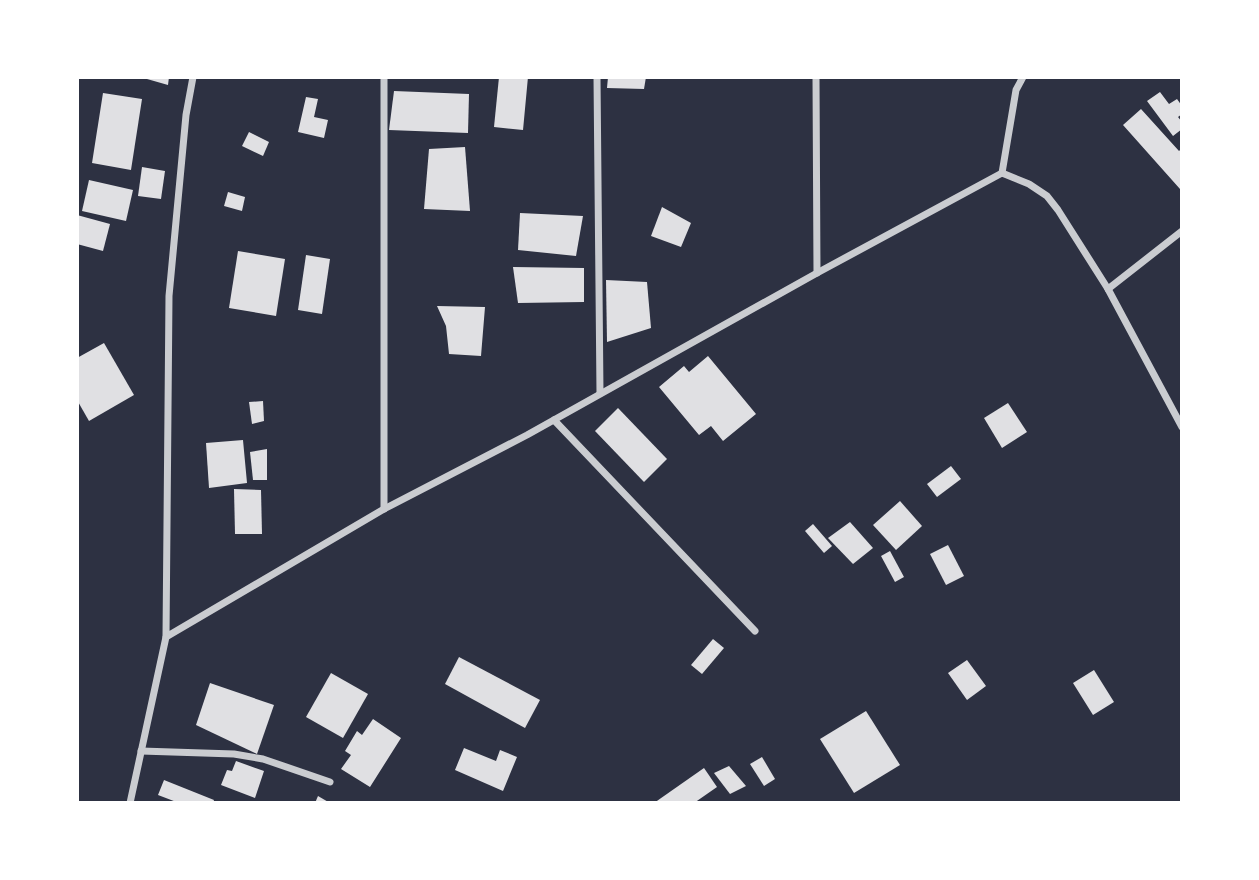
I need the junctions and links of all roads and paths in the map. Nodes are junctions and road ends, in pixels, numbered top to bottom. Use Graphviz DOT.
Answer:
graph roads {
  1 [pos="193,77"];
  2 [pos="384,77"];
  3 [pos="597,77"];
  4 [pos="816,77"];
  5 [pos="1023,77"];
  6 [pos="1002,173"];
  7 [pos="1182,231"];
  8 [pos="817,272"];
  9 [pos="1108,289"];
  10 [pos="600,393"];
  11 [pos="554,420"];
  12 [pos="1182,427"];
  13 [pos="384,509"];
  14 [pos="755,631"];
  15 [pos="166,637"];
  16 [pos="141,751"];
  17 [pos="330,782"];
  18 [pos="130,803"];
  1 -- 15 [label="street"];
  2 -- 13 [label="street"];
  3 -- 10 [label="street"];
  4 -- 8 [label="street"];
  5 -- 6 [label="street"];
  6 -- 8 [label="street"];
  6 -- 9 [label="street"];
  7 -- 9 [label="street"];
  8 -- 10 [label="street"];
  9 -- 12 [label="street"];
  10 -- 11 [label="street"];
  11 -- 13 [label="street"];
  11 -- 14 [label="street"];
  13 -- 15 [label="street"];
  15 -- 16 [label="street"];
  16 -- 17 [label="street"];
  16 -- 18 [label="street"];
}
